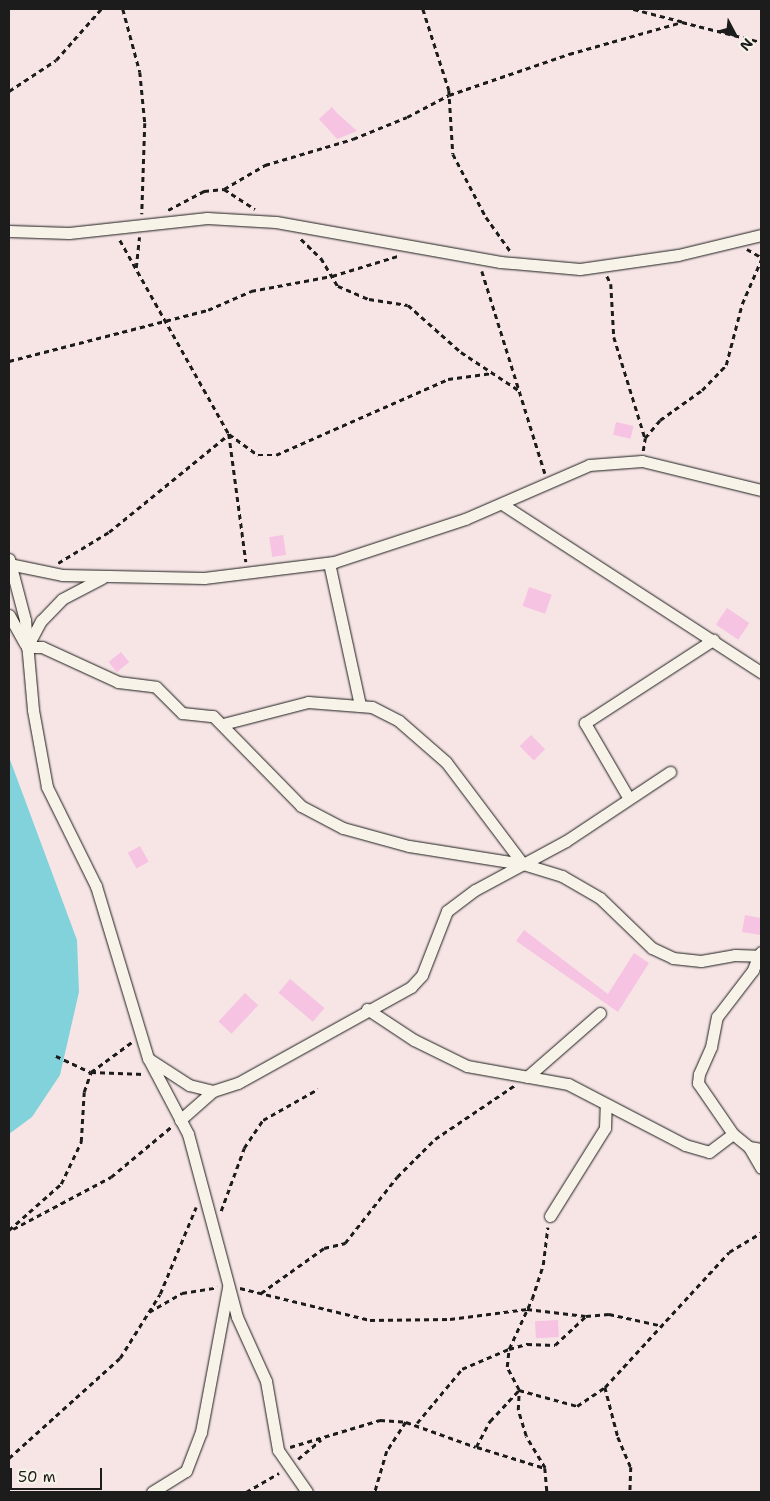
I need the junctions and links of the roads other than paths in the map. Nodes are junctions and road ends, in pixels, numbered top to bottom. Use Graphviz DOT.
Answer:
graph roads {
  1 [pos="9,231"];
  2 [pos="761,235"];
  3 [pos="759,493"];
  4 [pos="502,504"];
  5 [pos="9,563"];
  6 [pos="329,563"];
  7 [pos="102,578"];
  8 [pos="9,615"];
  9 [pos="713,640"];
  10 [pos="27,647"];
  11 [pos="761,672"];
  12 [pos="360,705"];
  13 [pos="223,724"];
  14 [pos="670,772"];
  15 [pos="628,797"];
  16 [pos="523,864"];
  17 [pos="760,954"];
  18 [pos="367,1009"];
  19 [pos="600,1014"];
  20 [pos="148,1058"];
  21 [pos="527,1077"];
  22 [pos="213,1092"];
  23 [pos="606,1104"];
  24 [pos="180,1120"];
  25 [pos="733,1134"];
  26 [pos="749,1147"];
  27 [pos="761,1149"];
  28 [pos="761,1168"];
  29 [pos="550,1216"];
  30 [pos="228,1286"];
  31 [pos="152,1492"];
  32 [pos="307,1492"];
  1 -- 2 [label="street"];
  3 -- 4 [label="street"];
  4 -- 6 [label="street"];
  4 -- 9 [label="street"];
  5 -- 7 [label="street"];
  5 -- 10 [label="street"];
  6 -- 7 [label="street"];
  6 -- 12 [label="street"];
  7 -- 10 [label="street"];
  8 -- 10 [label="street"];
  9 -- 11 [label="street"];
  9 -- 15 [label="street"];
  10 -- 13 [label="street"];
  10 -- 20 [label="street"];
  12 -- 13 [label="street"];
  12 -- 16 [label="street"];
  13 -- 16 [label="street"];
  14 -- 15 [label="street"];
  15 -- 16 [label="street"];
  16 -- 17 [label="street"];
  16 -- 18 [label="street"];
  17 -- 25 [label="street"];
  18 -- 21 [label="street"];
  18 -- 22 [label="street"];
  19 -- 21 [label="street"];
  20 -- 22 [label="street"];
  20 -- 24 [label="street"];
  21 -- 23 [label="street"];
  22 -- 24 [label="street"];
  23 -- 25 [label="street"];
  23 -- 29 [label="street"];
  24 -- 30 [label="street"];
  25 -- 26 [label="street"];
  26 -- 27 [label="street"];
  26 -- 28 [label="street"];
  30 -- 31 [label="street"];
  30 -- 32 [label="street"];
}
